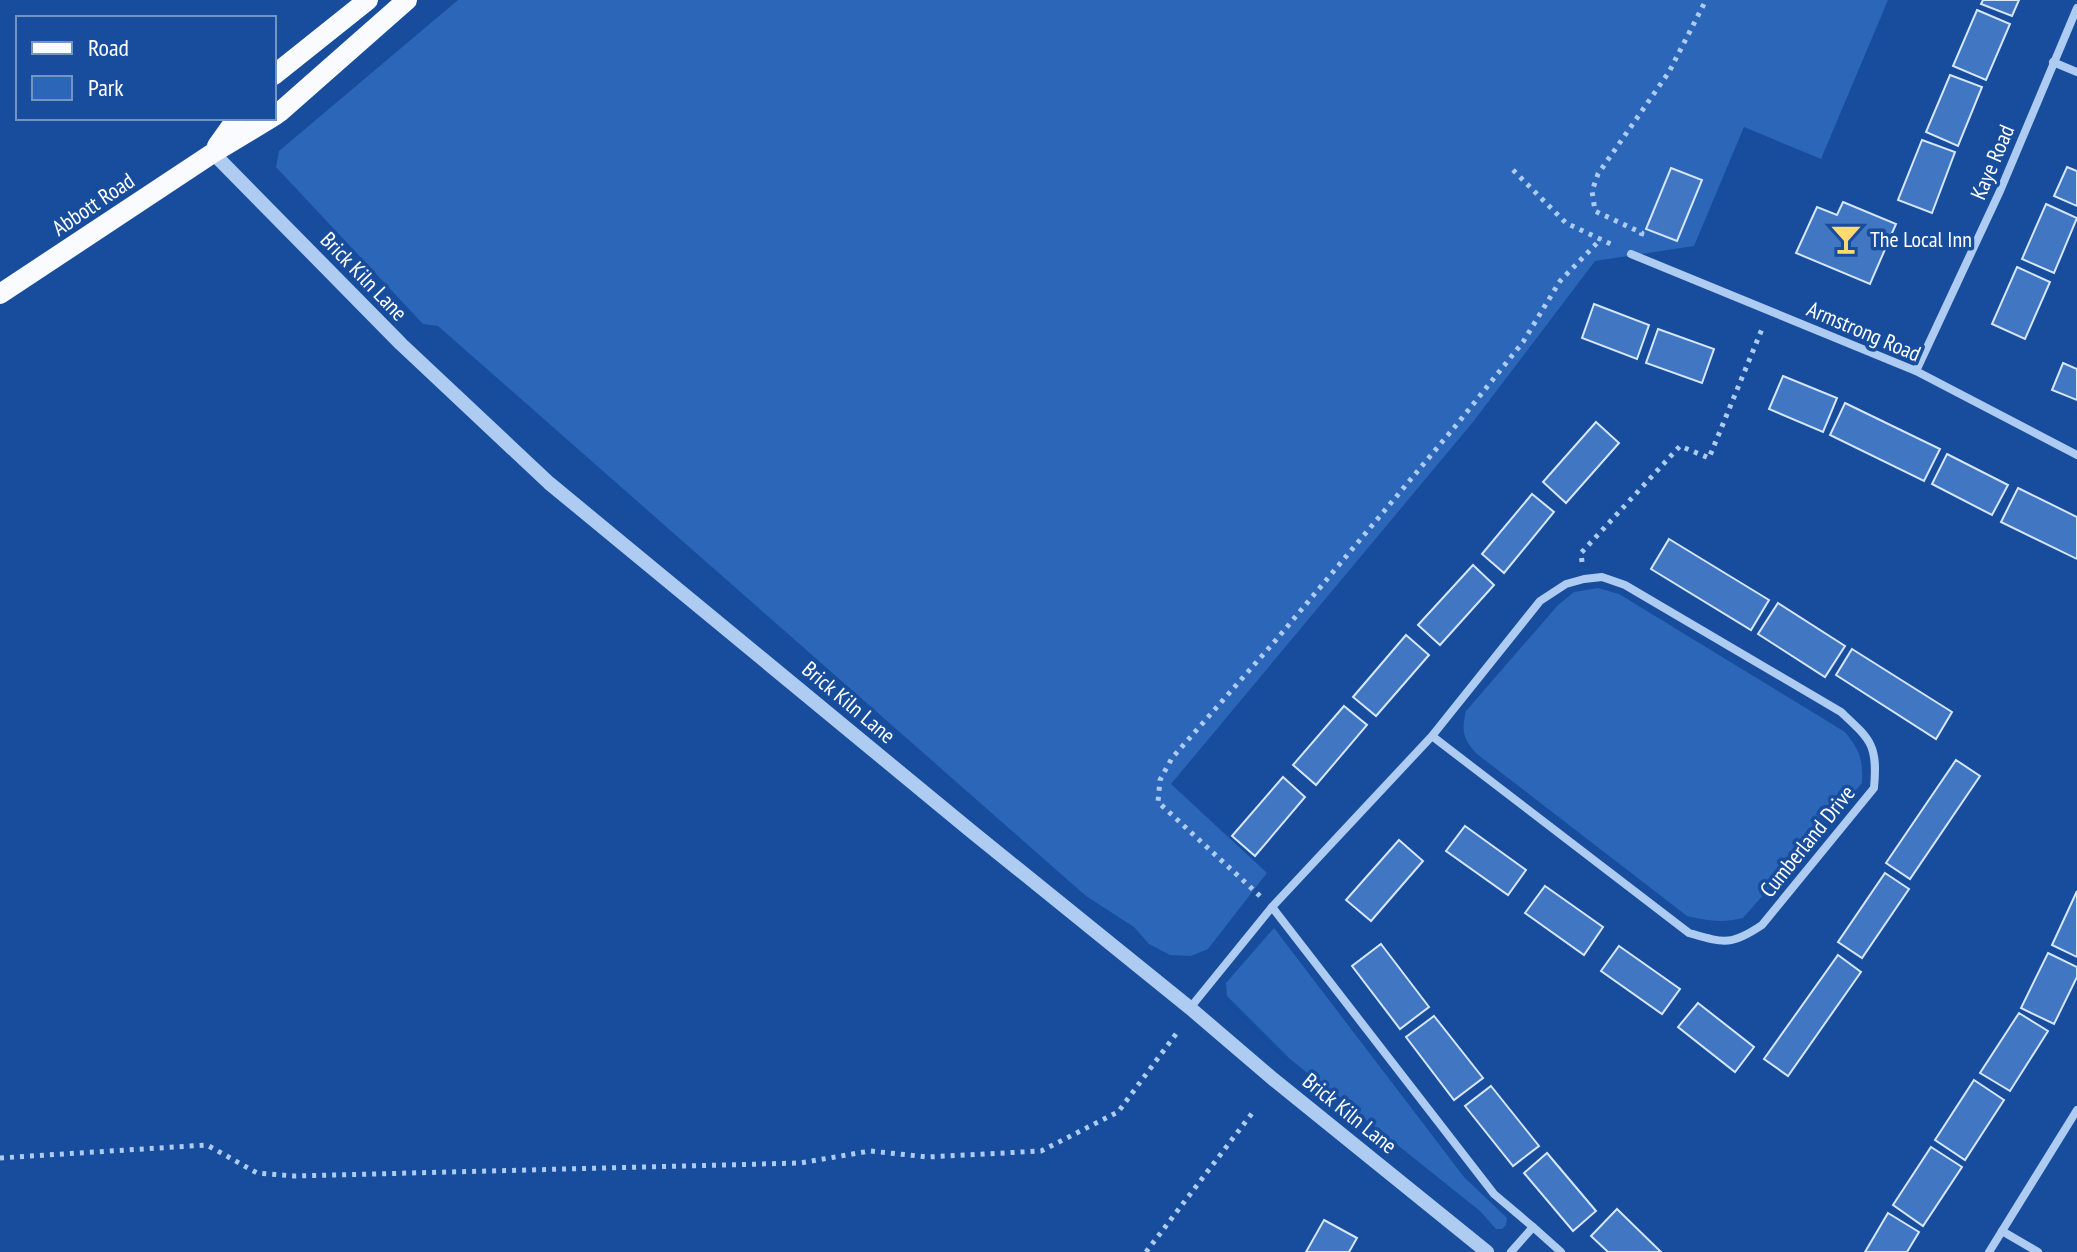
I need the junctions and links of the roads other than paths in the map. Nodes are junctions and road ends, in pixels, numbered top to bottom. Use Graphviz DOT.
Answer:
graph roads {
  1 [pos="368,0"];
  2 [pos="407,0"];
  3 [pos="2077,8"];
  4 [pos="2053,62"];
  5 [pos="2077,72"];
  6 [pos="276,73"];
  7 [pos="276,114"];
  8 [pos="236,120"];
  9 [pos="267,120"];
  10 [pos="213,153"];
  11 [pos="1631,254"];
  12 [pos="0,294"];
  13 [pos="1916,371"];
  14 [pos="2077,455"];
  15 [pos="1432,736"];
  16 [pos="1272,907"];
  17 [pos="1190,1008"];
  18 [pos="2077,1110"];
  19 [pos="1533,1227"];
  20 [pos="2002,1231"];
  21 [pos="1487,1252"];
  22 [pos="1511,1252"];
  23 [pos="1561,1252"];
  24 [pos="1989,1252"];
  25 [pos="2038,1252"];
  1 -- 6 [label="main road"];
  2 -- 7 [label="main road, Abbott Road"];
  3 -- 4 [label="street, Kaye Road"];
  4 -- 5 [label="street"];
  4 -- 13 [label="street, Kaye Road"];
  8 -- 10 [label="main road, Abbott Road"];
  9 -- 10 [label="main road, Abbott Road"];
  10 -- 12 [label="main road, Abbott Road"];
  10 -- 17 [label="street, Brick Kiln Lane"];
  11 -- 13 [label="street, Armstrong Road"];
  13 -- 14 [label="street, Armstrong Road"];
  15 -- 15 [label="street, Cumberland Drive"];
  15 -- 16 [label="street"];
  16 -- 17 [label="street"];
  16 -- 19 [label="street"];
  17 -- 21 [label="street, Brick Kiln Lane"];
  18 -- 20 [label="street"];
  19 -- 22 [label="street"];
  19 -- 23 [label="street"];
  20 -- 24 [label="street"];
  20 -- 25 [label="street"];
}
